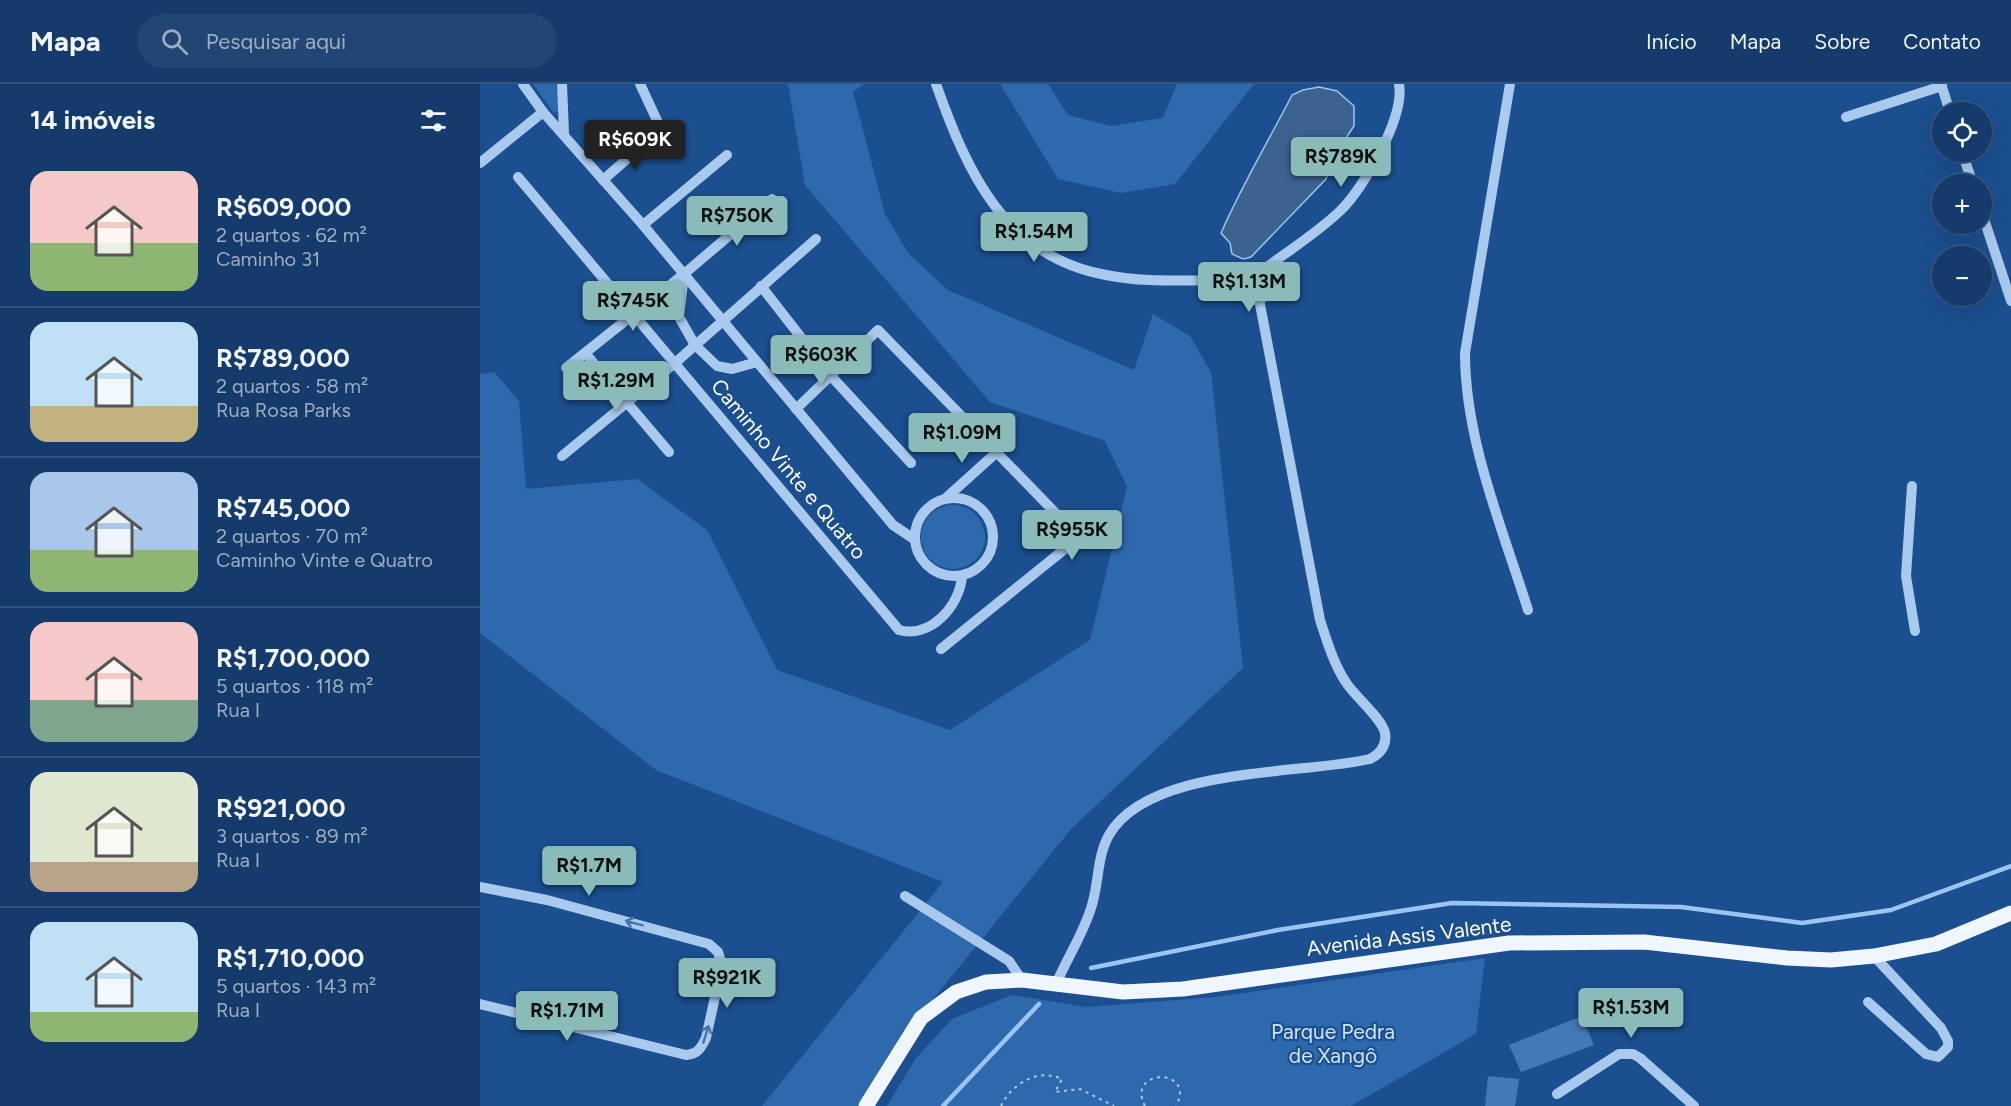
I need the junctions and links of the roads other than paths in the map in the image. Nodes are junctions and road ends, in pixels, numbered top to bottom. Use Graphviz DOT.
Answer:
graph roads {
  1 [pos="523,84"];
  2 [pos="562,84"];
  3 [pos="640,84"];
  4 [pos="936,84"];
  5 [pos="1399,84"];
  6 [pos="1510,84"];
  7 [pos="1941,85"];
  8 [pos="1947,102"];
  9 [pos="543,112"];
  10 [pos="1846,117"];
  11 [pos="564,133"];
  12 [pos="727,155"];
  13 [pos="480,163"];
  14 [pos="518,177"];
  15 [pos="603,180"];
  16 [pos="772,199"];
  17 [pos="643,225"];
  18 [pos="1989,234"];
  19 [pos="816,240"];
  20 [pos="1263,270"];
  21 [pos="684,274"];
  22 [pos="1239,281"];
  23 [pos="761,286"];
  24 [pos="1259,299"];
  25 [pos="2011,301"];
  26 [pos="633,313"];
  27 [pos="722,320"];
  28 [pos="696,345"];
  29 [pos="585,353"];
  30 [pos="757,362"];
  31 [pos="675,363"];
  32 [pos="566,368"];
  33 [pos="832,377"];
  34 [pos="627,402"];
  35 [pos="796,409"];
  36 [pos="669,452"];
  37 [pos="997,452"];
  38 [pos="562,456"];
  39 [pos="910,463"];
  40 [pos="1912,486"];
  41 [pos="947,497"];
  42 [pos="914,539"];
  43 [pos="962,576"];
  44 [pos="1528,610"];
  45 [pos="1916,631"];
  46 [pos="941,650"];
  47 [pos="480,887"];
  48 [pos="905,896"];
  49 [pos="2011,913"];
  50 [pos="1874,956"];
  51 [pos="1022,980"];
  52 [pos="1056,984"];
  53 [pos="1868,1002"];
  54 [pos="480,1004"];
  55 [pos="1557,1094"];
  56 [pos="866,1106"];
  57 [pos="1694,1106"];
  1 -- 9 [label="street"];
  2 -- 11 [label="street"];
  3 -- 15 [label="street"];
  4 -- 22 [label="street"];
  5 -- 20 [label="street"];
  6 -- 44 [label="street"];
  7 -- 8 [label="street"];
  7 -- 10 [label="street"];
  9 -- 11 [label="street"];
  9 -- 13 [label="street"];
  11 -- 15 [label="street"];
  12 -- 17 [label="street"];
  14 -- 26 [label="street, Caminho Vinte e Quatro"];
  15 -- 17 [label="street"];
  16 -- 21 [label="street"];
  17 -- 21 [label="street"];
  18 -- 25 [label="street"];
  19 -- 23 [label="street"];
  20 -- 22 [label="street"];
  20 -- 24 [label="street"];
  21 -- 26 [label="street"];
  21 -- 27 [label="street"];
  21 -- 28 [label="street"];
  22 -- 24 [label="street"];
  23 -- 27 [label="street"];
  23 -- 33 [label="street"];
  24 -- 52 [label="street"];
  26 -- 29 [label="street"];
  26 -- 31 [label="street, Caminho Vinte e Quatro"];
  27 -- 28 [label="street"];
  27 -- 30 [label="street"];
  28 -- 30 [label="street"];
  28 -- 31 [label="street"];
  29 -- 32 [label="street"];
  29 -- 34 [label="street"];
  30 -- 35 [label="street"];
  31 -- 34 [label="street"];
  31 -- 43 [label="street, Caminho Vinte e Quatro"];
  33 -- 35 [label="street"];
  33 -- 37 [label="street"];
  33 -- 39 [label="street"];
  34 -- 36 [label="street"];
  34 -- 38 [label="street"];
  35 -- 42 [label="street"];
  37 -- 41 [label="street"];
  37 -- 46 [label="street"];
  40 -- 45 [label="street"];
  41 -- 42 [label="street"];
  41 -- 43 [label="street"];
  42 -- 43 [label="street"];
  54 -- 47 [label="street, one-way"];
  48 -- 51 [label="street"];
  49 -- 50 [label="main road, Avenida Assis Valente"];
  50 -- 52 [label="main road, Avenida Assis Valente"];
  50 -- 53 [label="street"];
  51 -- 52 [label="main road, Avenida Assis Valente"];
  51 -- 56 [label="main road, Avenida Assis Valente"];
  55 -- 57 [label="street"];
}
